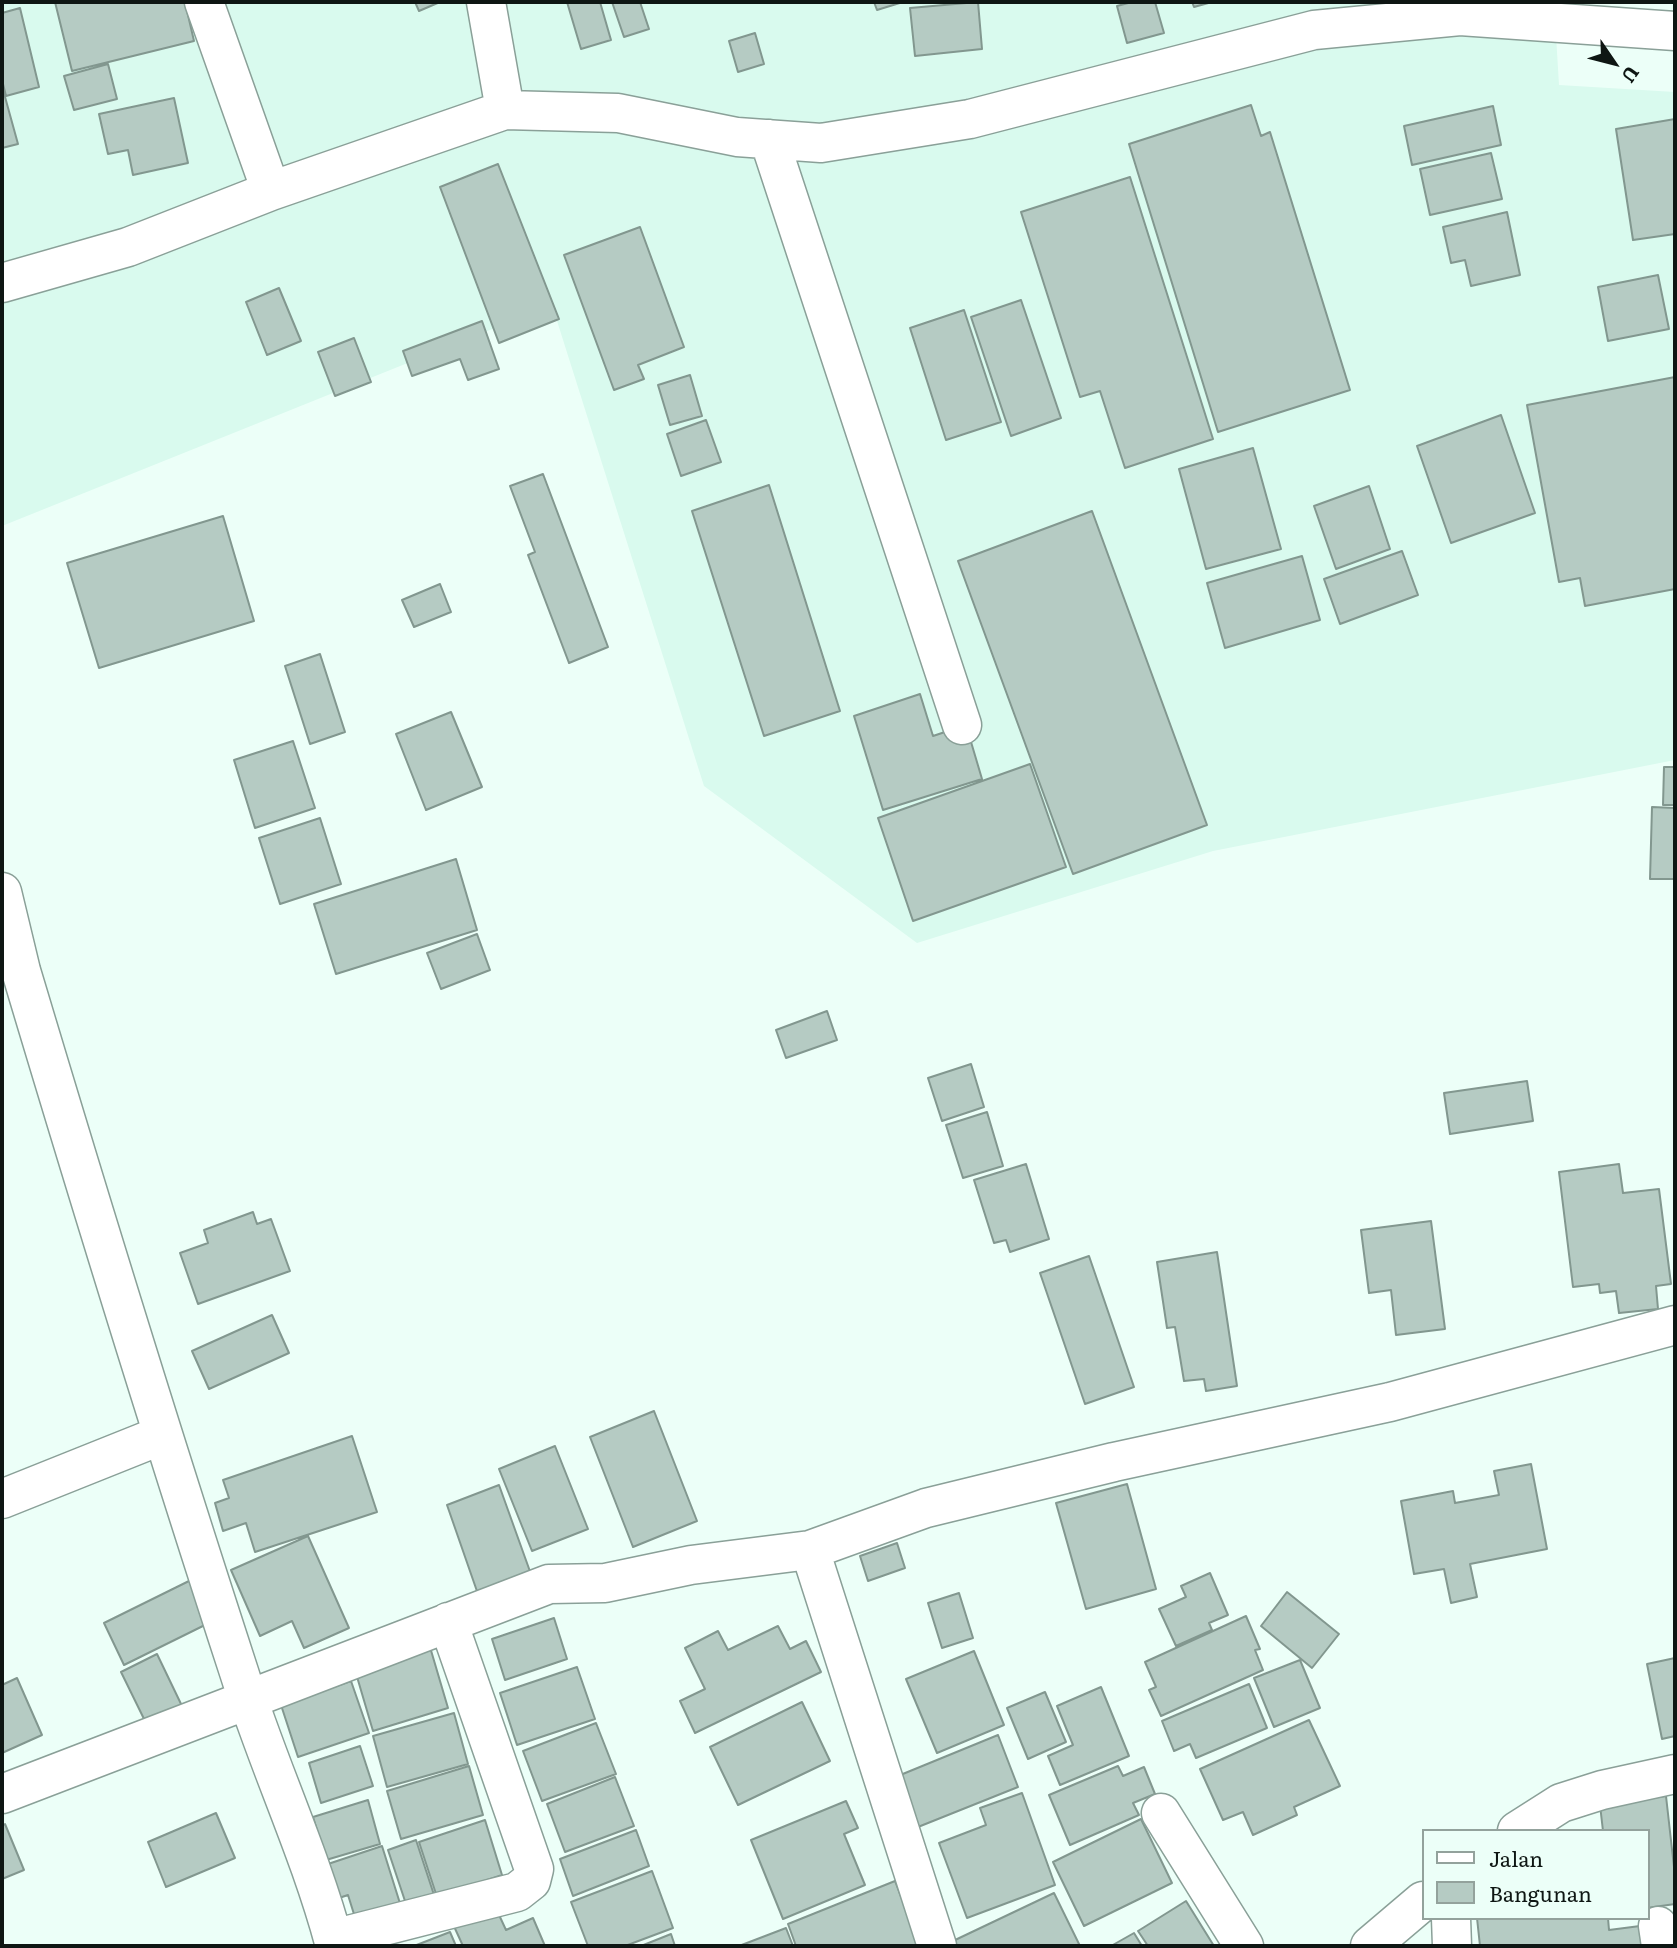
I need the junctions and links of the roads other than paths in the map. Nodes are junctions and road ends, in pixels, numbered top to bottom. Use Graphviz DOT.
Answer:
graph roads {
  1 [pos="204,2"];
  2 [pos="486,2"];
  3 [pos="1587,13"];
  4 [pos="1675,31"];
  5 [pos="505,110"];
  6 [pos="769,139"];
  7 [pos="271,191"];
  8 [pos="2,283"];
  9 [pos="962,725"];
  10 [pos="2,892"];
  11 [pos="1675,1325"];
  12 [pos="162,1435"];
  13 [pos="2,1499"];
  14 [pos="810,1550"];
  15 [pos="448,1622"];
  16 [pos="247,1699"];
  17 [pos="1675,1774"];
  18 [pos="2,1794"];
  19 [pos="1161,1813"];
  20 [pos="1520,1829"];
  21 [pos="1422,1902"];
  22 [pos="1451,1920"];
  23 [pos="334,1942"];
  24 [pos="937,1946"];
  25 [pos="1244,1946"];
  26 [pos="1370,1946"];
  27 [pos="1452,1946"];
  1 -- 7 [label="street"];
  2 -- 5 [label="street"];
  3 -- 4 [label="street"];
  3 -- 6 [label="street"];
  5 -- 6 [label="street"];
  5 -- 7 [label="street"];
  6 -- 9 [label="street"];
  7 -- 8 [label="street"];
  10 -- 12 [label="street"];
  11 -- 14 [label="street"];
  12 -- 13 [label="street"];
  12 -- 16 [label="street"];
  14 -- 15 [label="street"];
  14 -- 24 [label="street"];
  15 -- 16 [label="street"];
  15 -- 23 [label="street"];
  16 -- 18 [label="street"];
  16 -- 23 [label="street"];
  17 -- 20 [label="street"];
  19 -- 25 [label="street"];
  21 -- 26 [label="street"];
  22 -- 27 [label="street"];
}
